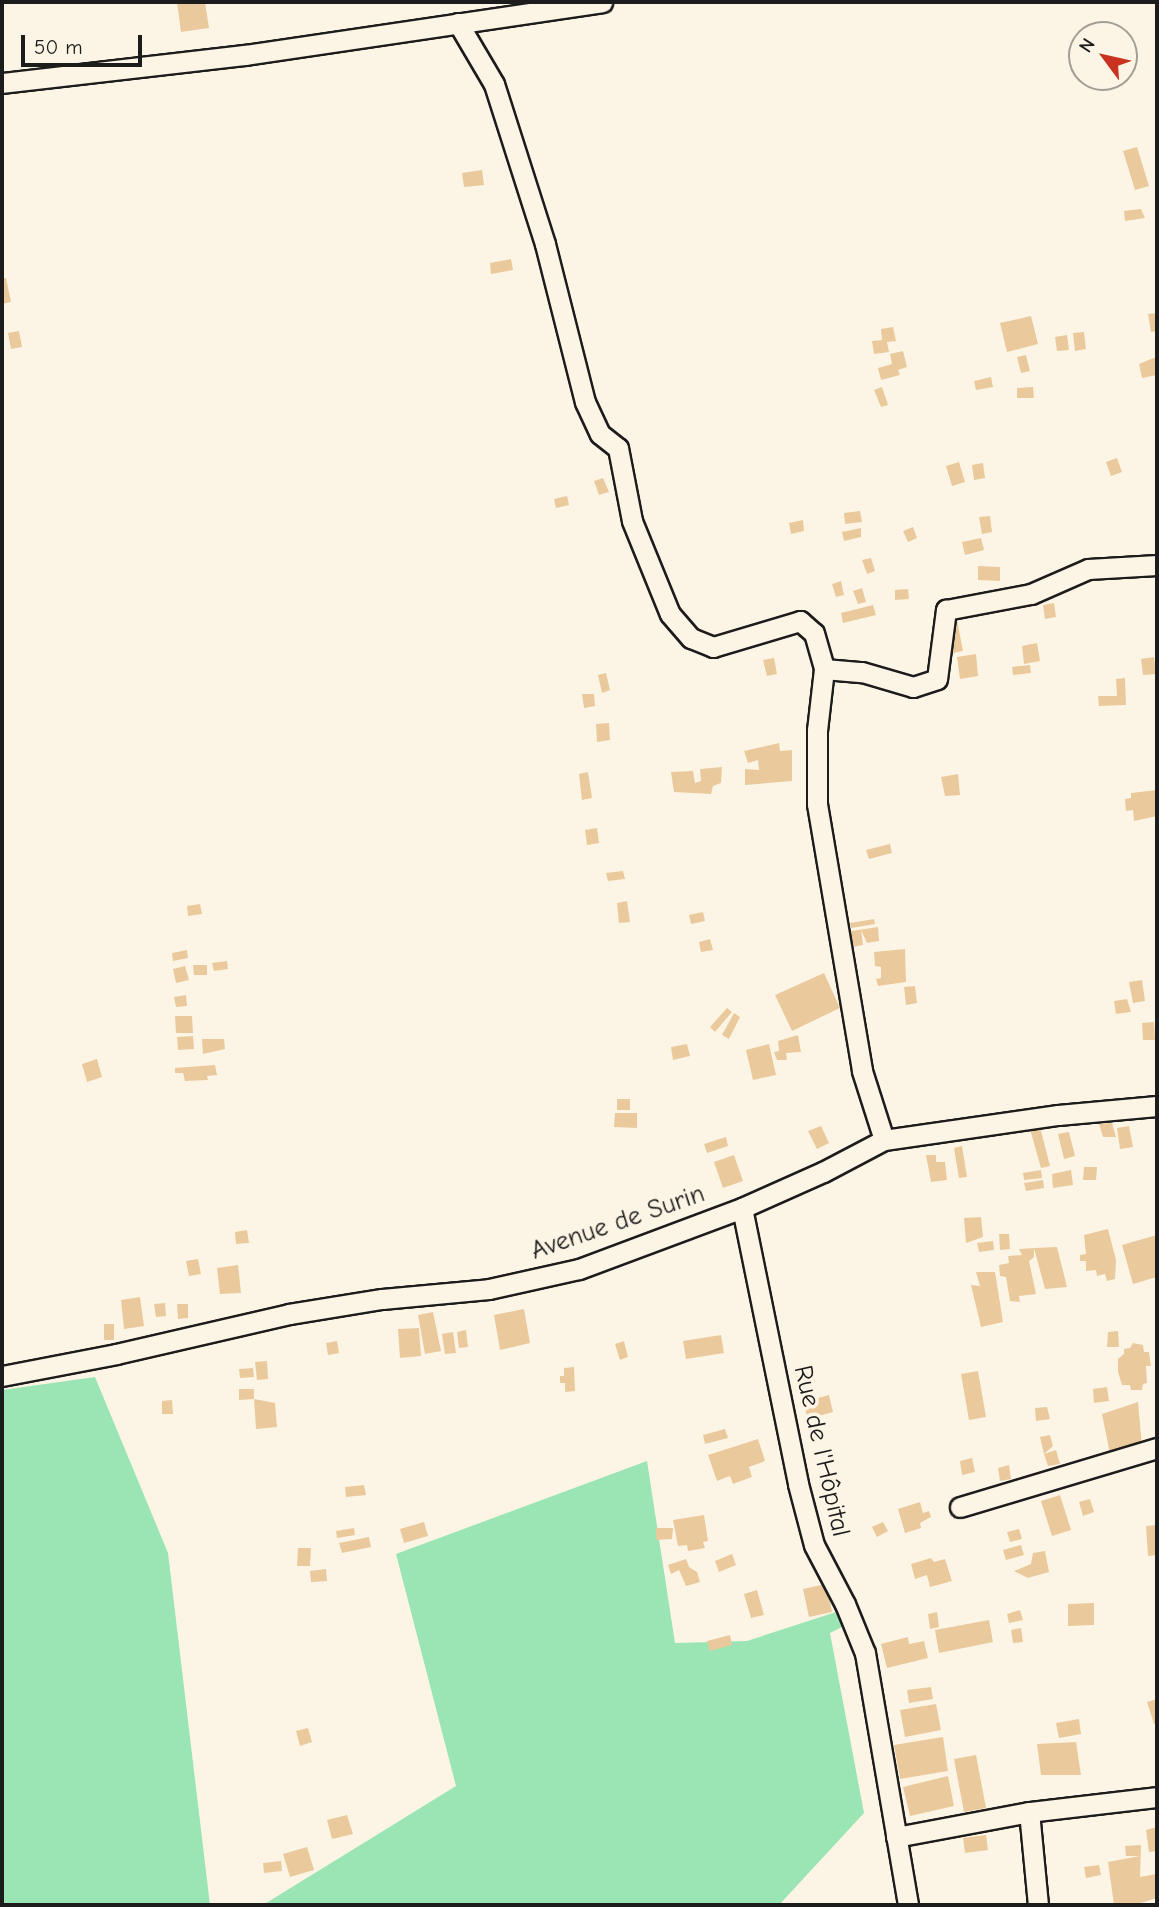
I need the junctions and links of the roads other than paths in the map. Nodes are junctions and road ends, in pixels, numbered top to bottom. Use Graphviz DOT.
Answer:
graph roads {
  1 [pos="602,2"];
  2 [pos="458,23"];
  3 [pos="2,83"];
  4 [pos="1157,565"];
  5 [pos="824,669"];
  6 [pos="1157,1106"];
  7 [pos="884,1140"];
  8 [pos="742,1208"];
  9 [pos="2,1376"];
  10 [pos="1157,1448"];
  11 [pos="960,1507"];
  12 [pos="1157,1797"];
  13 [pos="1029,1812"];
  14 [pos="896,1837"];
  15 [pos="908,1905"];
  16 [pos="1038,1905"];
  1 -- 2 [label="street"];
  2 -- 3 [label="street"];
  2 -- 5 [label="street"];
  4 -- 5 [label="street"];
  5 -- 7 [label="street"];
  6 -- 7 [label="street, Avenue de Surin"];
  7 -- 8 [label="street, Avenue de Surin"];
  8 -- 9 [label="street, Avenue de Surin"];
  8 -- 14 [label="street, Rue de l'Hôpital"];
  10 -- 11 [label="street"];
  12 -- 13 [label="street"];
  13 -- 14 [label="street"];
  13 -- 16 [label="street"];
  14 -- 15 [label="street, Rue de l'Hôpital"];
}
